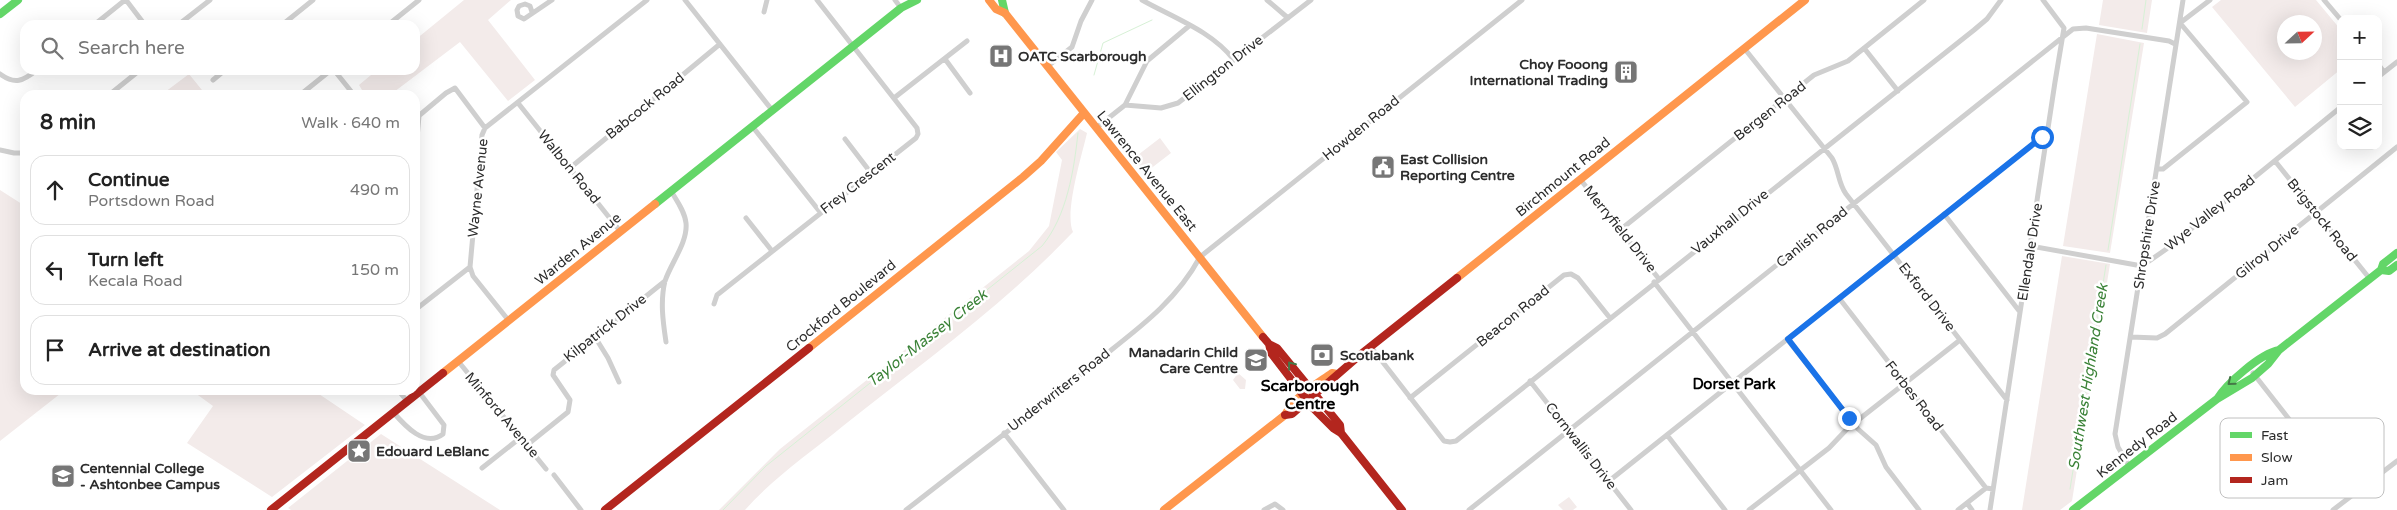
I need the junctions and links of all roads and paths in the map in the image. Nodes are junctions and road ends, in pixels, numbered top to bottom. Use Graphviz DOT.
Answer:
graph roads {
  1 [pos="18,0"];
  2 [pos="125,0"];
  3 [pos="198,0"];
  4 [pos="210,0"];
  5 [pos="313,0"];
  6 [pos="418,0"];
  7 [pos="552,0"];
  8 [pos="647,0"];
  9 [pos="685,0"];
  10 [pos="766,0"];
  11 [pos="817,0"];
  12 [pos="895,0"];
  13 [pos="907,0"];
  14 [pos="917,0"];
  15 [pos="989,0"];
  16 [pos="1002,0"];
  17 [pos="1092,0"];
  18 [pos="1142,0"];
  19 [pos="1267,0"];
  20 [pos="1311,0"];
  21 [pos="1522,0"];
  22 [pos="1806,0"];
  23 [pos="1924,0"];
  24 [pos="2001,0"];
  25 [pos="2043,0"];
  26 [pos="2183,0"];
  27 [pos="2210,0"];
  28 [pos="2324,0"];
  29 [pos="202,6"];
  30 [pos="901,8"];
  31 [pos="532,12"];
  32 [pos="764,12"];
  33 [pos="0,13"];
  34 [pos="1005,13"];
  35 [pos="2337,15"];
  36 [pos="1288,18"];
  37 [pos="100,20"];
  38 [pos="141,20"];
  39 [pos="184,20"];
  40 [pos="288,20"];
  41 [pos="394,20"];
  42 [pos="2180,23"];
  43 [pos="1189,26"];
  44 [pos="2063,39"];
  45 [pos="967,41"];
  46 [pos="720,44"];
  47 [pos="2175,44"];
  48 [pos="853,46"];
  49 [pos="1744,48"];
  50 [pos="1864,48"];
  51 [pos="944,59"];
  52 [pos="1234,60"];
  53 [pos="2397,62"];
  54 [pos="1048,66"];
  55 [pos="2382,69"];
  56 [pos="2384,72"];
  57 [pos="0,74"];
  58 [pos="30,75"];
  59 [pos="134,75"];
  60 [pos="219,75"];
  61 [pos="326,75"];
  62 [pos="337,75"];
  63 [pos="213,80"];
  64 [pos="115,90"];
  65 [pos="307,90"];
  66 [pos="350,90"];
  67 [pos="1898,91"];
  68 [pos="970,93"];
  69 [pos="894,98"];
  70 [pos="1785,99"];
  71 [pos="518,103"];
  72 [pos="1125,105"];
  73 [pos="772,110"];
  74 [pos="2337,110"];
  75 [pos="1084,113"];
  76 [pos="420,115"];
  77 [pos="752,126"];
  78 [pos="485,128"];
  79 [pos="1096,128"];
  80 [pos="2048,132"];
  81 [pos="845,139"];
  82 [pos="1823,147"];
  83 [pos="2397,147"];
  84 [pos="0,150"];
  85 [pos="20,153"];
  86 [pos="2275,160"];
  87 [pos="570,168"];
  88 [pos="2157,169"];
  89 [pos="871,173"];
  90 [pos="1580,179"];
  91 [pos="671,192"];
  92 [pos="1854,204"];
  93 [pos="820,212"];
  94 [pos="2316,212"];
  95 [pos="1944,214"];
  96 [pos="746,218"];
  97 [pos="1620,230"];
  98 [pos="620,231"];
  99 [pos="2031,246"];
  100 [pos="772,251"];
  101 [pos="2397,253"];
  102 [pos="1894,254"];
  103 [pos="1200,257"];
  104 [pos="2397,265"];
  105 [pos="2142,266"];
  106 [pos="470,267"];
  107 [pos="2381,270"];
  108 [pos="2370,279"];
  109 [pos="1657,280"];
  110 [pos="666,281"];
  111 [pos="1839,298"];
  112 [pos="714,304"];
  113 [pos="420,305"];
  114 [pos="2020,312"];
  115 [pos="1610,318"];
  116 [pos="508,321"];
  117 [pos="1693,332"];
  118 [pos="595,337"];
  119 [pos="2131,337"];
  120 [pos="1788,339"];
  121 [pos="1960,340"];
  122 [pos="666,342"];
  123 [pos="1371,347"];
  124 [pos="2279,350"];
  125 [pos="458,362"];
  126 [pos="2249,368"];
  127 [pos="2255,374"];
  128 [pos="1530,381"];
  129 [pos="619,382"];
  130 [pos="1732,383"];
  131 [pos="1905,384"];
  132 [pos="420,391"];
  133 [pos="420,393"];
  134 [pos="403,395"];
  135 [pos="415,395"];
  136 [pos="1310,395"];
  137 [pos="1410,398"];
  138 [pos="2217,399"];
  139 [pos="2007,400"];
  140 [pos="408,401"];
  141 [pos="393,412"];
  142 [pos="2289,418"];
  143 [pos="1854,424"];
  144 [pos="1569,430"];
  145 [pos="1004,433"];
  146 [pos="1667,435"];
  147 [pos="520,438"];
  148 [pos="527,445"];
  149 [pos="2397,461"];
  150 [pos="2130,466"];
  151 [pos="482,468"];
  152 [pos="546,469"];
  153 [pos="1800,470"];
  154 [pos="2384,471"];
  155 [pos="554,475"];
  156 [pos="1609,481"];
  157 [pos="1986,488"];
  158 [pos="1993,489"];
  159 [pos="2349,498"];
  160 [pos="1967,502"];
  161 [pos="270,510"];
  162 [pos="581,510"];
  163 [pos="605,510"];
  164 [pos="906,510"];
  165 [pos="1064,510"];
  166 [pos="1164,510"];
  167 [pos="1264,510"];
  168 [pos="1284,510"];
  169 [pos="1402,510"];
  170 [pos="1469,510"];
  171 [pos="1631,510"];
  172 [pos="1725,510"];
  173 [pos="1748,510"];
  174 [pos="1831,510"];
  175 [pos="1919,510"];
  176 [pos="1958,510"];
  177 [pos="1972,510"];
  178 [pos="1990,510"];
  179 [pos="2073,510"];
  180 [pos="2333,510"];
  1 -- 33 [label="main road"];
  2 -- 37 [label="street"];
  2 -- 38 [label="street"];
  3 -- 29 [label="street"];
  4 -- 29 [label="street"];
  5 -- 40 [label="street"];
  6 -- 41 [label="street"];
  7 -- 31 [label="street"];
  8 -- 71 [label="street, Wayne Avenue"];
  9 -- 46 [label="street"];
  10 -- 32 [label="street"];
  11 -- 48 [label="street, Frey Crescent"];
  12 -- 30 [label="street"];
  13 -- 30 [label="main road, Warden Avenue"];
  14 -- 30 [label="main road, Warden Avenue"];
  15 -- 34 [label="main road, Lawrence Avenue East"];
  16 -- 34 [label="main road, Lawrence Avenue East"];
  17 -- 54 [label="street"];
  18 -- 43 [label="street"];
  19 -- 36 [label="street"];
  20 -- 36 [label="street, Ellington Drive"];
  21 -- 103 [label="street, Howden Road"];
  22 -- 49 [label="main road, Birchmount Road"];
  23 -- 50 [label="street, Bergen Road"];
  24 -- 67 [label="street, Vauxhall Drive"];
  25 -- 44 [label="street, Ellendale Drive"];
  26 -- 42 [label="street, Shropshire Drive"];
  27 -- 42 [label="street"];
  28 -- 35 [label="street"];
  29 -- 39 [label="street"];
  30 -- 48 [label="main road, Warden Avenue"];
  34 -- 54 [label="main road, Lawrence Avenue East"];
  36 -- 52 [label="street, Ellington Drive"];
  42 -- 47 [label="street, Shropshire Drive"];
  42 -- 88 [label="street"];
  43 -- 52 [label="street"];
  43 -- 72 [label="street"];
  44 -- 47 [label="street, Canlish Road"];
  44 -- 80 [label="street, Ellendale Drive"];
  44 -- 92 [label="street, Canlish Road"];
  45 -- 51 [label="street"];
  46 -- 73 [label="street"];
  46 -- 87 [label="street, Babcock Road"];
  47 -- 88 [label="street, Shropshire Drive"];
  48 -- 69 [label="street, Frey Crescent"];
  48 -- 73 [label="main road, Warden Avenue"];
  49 -- 70 [label="street, Exford Drive"];
  49 -- 90 [label="main road, Birchmount Road"];
  50 -- 67 [label="street"];
  50 -- 70 [label="street, Bergen Road"];
  51 -- 68 [label="street"];
  51 -- 69 [label="street"];
  52 -- 72 [label="street, Ellington Drive"];
  53 -- 56 [label="street"];
  54 -- 75 [label="main road, Lawrence Avenue East"];
  55 -- 56 [label="street"];
  57 -- 58 [label="street"];
  59 -- 64 [label="street"];
  60 -- 63 [label="street"];
  61 -- 65 [label="street"];
  62 -- 66 [label="street"];
  67 -- 82 [label="street, Vauxhall Drive"];
  69 -- 89 [label="street, Frey Crescent"];
  70 -- 82 [label="street, Exford Drive"];
  70 -- 97 [label="street, Bergen Road"];
  71 -- 78 [label="street, Wayne Avenue"];
  71 -- 87 [label="street, Walbon Road"];
  72 -- 79 [label="street"];
  73 -- 77 [label="main road, Warden Avenue"];
  74 -- 86 [label="street, Wye Valley Road"];
  75 -- 79 [label="main road, Lawrence Avenue East"];
  75 -- 163 [label="main road, Crockford Boulevard"];
  76 -- 78 [label="street"];
  77 -- 91 [label="main road, Warden Avenue"];
  77 -- 93 [label="street"];
  78 -- 106 [label="street, Wayne Avenue"];
  79 -- 103 [label="main road, Lawrence Avenue East"];
  80 -- 95 [label="street"];
  80 -- 99 [label="street, Ellendale Drive"];
  81 -- 89 [label="street"];
  82 -- 92 [label="street, Exford Drive"];
  82 -- 109 [label="street, Vauxhall Drive"];
  83 -- 94 [label="street, Gilroy Drive"];
  84 -- 85 [label="street"];
  86 -- 94 [label="street, Brigstock Road"];
  86 -- 105 [label="street, Wye Valley Road"];
  87 -- 98 [label="street, Walbon Road"];
  88 -- 105 [label="street, Shropshire Drive"];
  89 -- 93 [label="street, Frey Crescent"];
  90 -- 97 [label="street, Merryfield Drive"];
  90 -- 123 [label="main road, Birchmount Road"];
  91 -- 98 [label="main road, Warden Avenue"];
  91 -- 110 [label="street"];
  92 -- 102 [label="street, Exford Drive"];
  92 -- 117 [label="street, Canlish Road"];
  93 -- 100 [label="street, Frey Crescent"];
  94 -- 108 [label="street, Brigstock Road"];
  94 -- 119 [label="street, Gilroy Drive"];
  95 -- 102 [label="street"];
  95 -- 114 [label="street"];
  96 -- 100 [label="street"];
  97 -- 109 [label="street, Merryfield Drive"];
  98 -- 116 [label="main road, Warden Avenue"];
  99 -- 105 [label="street"];
  99 -- 114 [label="street, Ellendale Drive"];
  100 -- 112 [label="street, Frey Crescent"];
  101 -- 107 [label="main road, Kennedy Road"];
  102 -- 111 [label="street"];
  102 -- 121 [label="street, Exford Drive"];
  103 -- 136 [label="main road, Lawrence Avenue East"];
  103 -- 145 [label="street, Underwriters Road"];
  104 -- 107 [label="main road, Kennedy Road"];
  105 -- 119 [label="street, Shropshire Drive"];
  106 -- 113 [label="street"];
  106 -- 116 [label="street"];
  107 -- 108 [label="main road, Kennedy Road"];
  108 -- 124 [label="main road, Kennedy Road"];
  109 -- 115 [label="street, Vauxhall Drive"];
  109 -- 117 [label="street, Merryfield Drive"];
  110 -- 118 [label="street, Kilpatrick Drive"];
  110 -- 122 [label="street"];
  111 -- 120 [label="street"];
  111 -- 131 [label="street, Forbes Road"];
  114 -- 139 [label="street, Ellendale Drive"];
  115 -- 128 [label="street, Vauxhall Drive"];
  115 -- 137 [label="street, Beacon Road"];
  116 -- 125 [label="main road, Warden Avenue"];
  117 -- 130 [label="street, Merryfield Drive"];
  117 -- 144 [label="street, Canlish Road"];
  118 -- 129 [label="street"];
  118 -- 148 [label="street, Kilpatrick Drive"];
  119 -- 150 [label="street, Shropshire Drive"];
  120 -- 130 [label="street"];
  120 -- 143 [label="street"];
  121 -- 131 [label="street"];
  121 -- 139 [label="street, Exford Drive"];
  123 -- 136 [label="main road, Birchmount Road"];
  123 -- 137 [label="street"];
  124 -- 126 [label="main road, Kennedy Road"];
  124 -- 127 [label="main road, Kennedy Road"];
  125 -- 132 [label="main road, Warden Avenue"];
  125 -- 147 [label="street, Minford Avenue"];
  126 -- 127 [label="street"];
  126 -- 138 [label="main road, Kennedy Road, one-way"];
  127 -- 138 [label="main road, Kennedy Road"];
  127 -- 142 [label="street"];
  128 -- 137 [label="street, Vauxhall Drive"];
  128 -- 144 [label="street, Cornwallis Drive"];
  130 -- 146 [label="street"];
  130 -- 153 [label="street, Merryfield Drive"];
  131 -- 143 [label="street"];
  131 -- 157 [label="street, Forbes Road"];
  133 -- 141 [label="street"];
  134 -- 140 [label="street"];
  135 -- 140 [label="main road, Warden Avenue"];
  136 -- 166 [label="main road, Birchmount Road"];
  136 -- 169 [label="main road, Lawrence Avenue East"];
  138 -- 150 [label="main road, Kennedy Road"];
  139 -- 158 [label="street, Ellendale Drive"];
  140 -- 141 [label="main road, Warden Avenue"];
  141 -- 161 [label="main road, Warden Avenue"];
  143 -- 153 [label="street"];
  143 -- 175 [label="street"];
  144 -- 156 [label="street, Cornwallis Drive"];
  144 -- 170 [label="street, Canlish Road"];
  145 -- 164 [label="street, Underwriters Road"];
  145 -- 165 [label="street"];
  146 -- 156 [label="street"];
  146 -- 172 [label="street"];
  147 -- 148 [label="street, Minford Avenue"];
  147 -- 151 [label="street"];
  148 -- 152 [label="street, Minford Avenue"];
  149 -- 154 [label="street"];
  150 -- 179 [label="main road, Kennedy Road"];
  153 -- 173 [label="street"];
  153 -- 174 [label="street, Merryfield Drive"];
  155 -- 162 [label="street"];
  156 -- 171 [label="street, Cornwallis Drive"];
  157 -- 158 [label="street"];
  157 -- 160 [label="street"];
  158 -- 178 [label="street, Ellendale Drive"];
  159 -- 180 [label="street"];
  160 -- 176 [label="street"];
  160 -- 177 [label="street"];
  167 -- 168 [label="street"];
}
